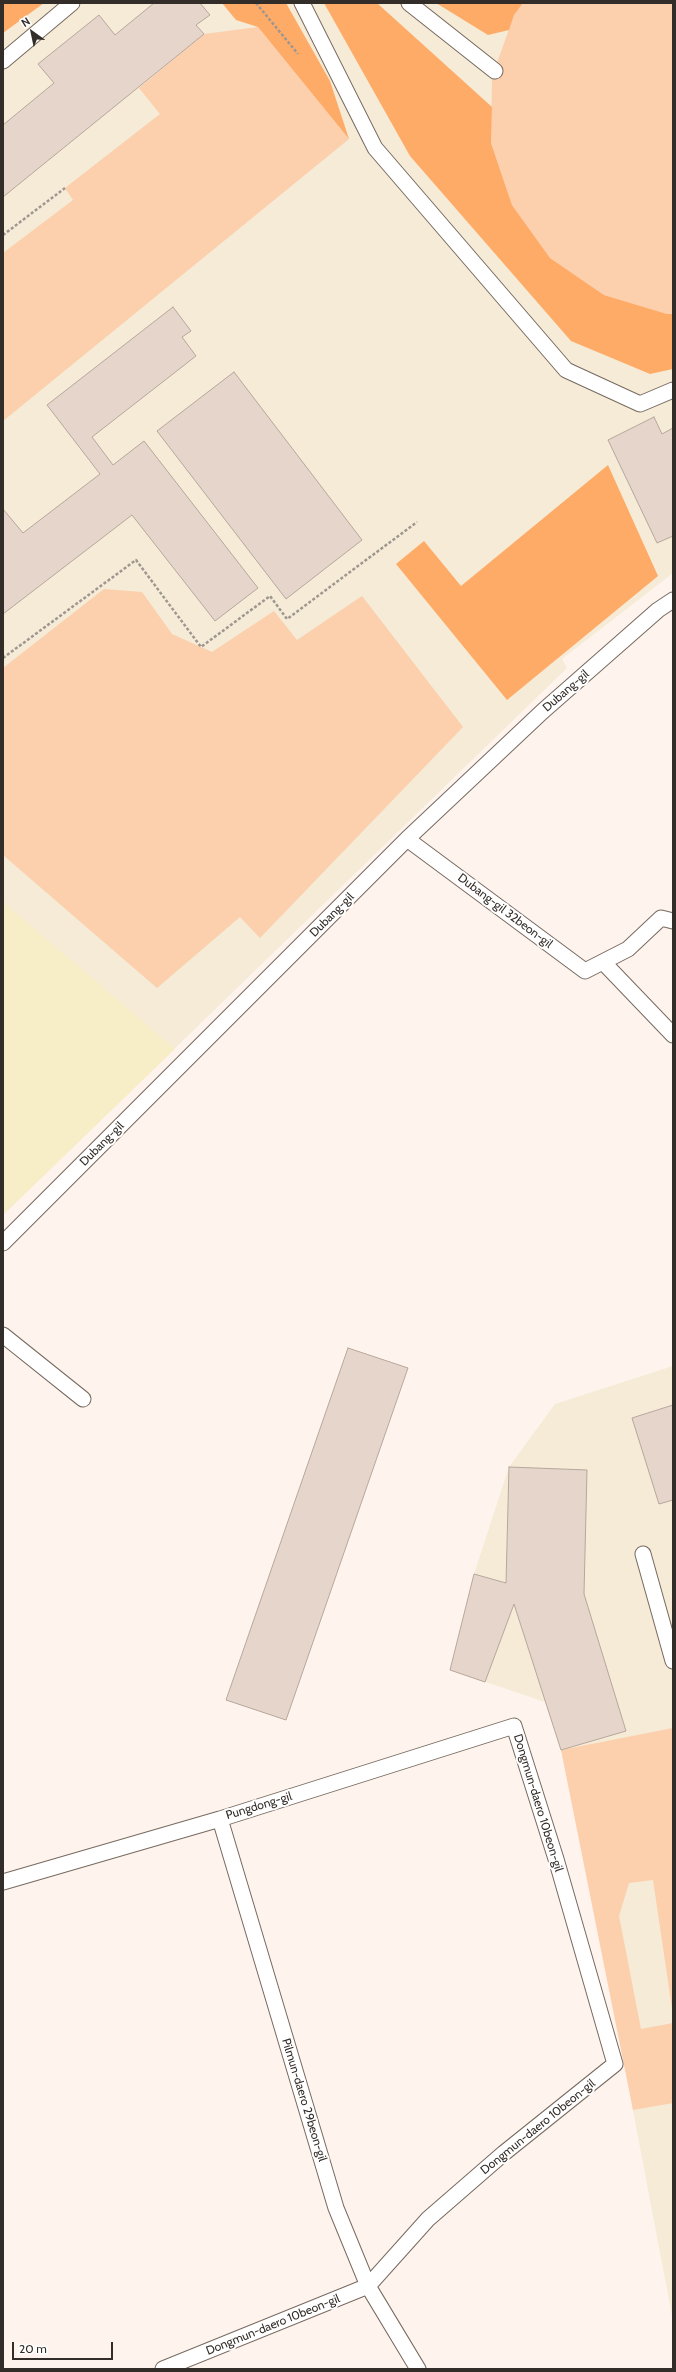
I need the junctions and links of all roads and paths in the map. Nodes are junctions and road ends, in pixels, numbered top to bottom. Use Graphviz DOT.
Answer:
graph roads {
  1 [pos="72,3"];
  2 [pos="302,3"];
  3 [pos="409,3"];
  4 [pos="3,61"];
  5 [pos="494,71"];
  6 [pos="65,188"];
  7 [pos="3,236"];
  8 [pos="673,390"];
  9 [pos="417,522"];
  10 [pos="673,600"];
  11 [pos="3,658"];
  12 [pos="407,839"];
  13 [pos="673,921"];
  14 [pos="603,962"];
  15 [pos="673,1035"];
  16 [pos="3,1243"];
  17 [pos="3,1335"];
  18 [pos="83,1399"];
  19 [pos="642,1554"];
  20 [pos="673,1661"];
  21 [pos="514,1726"];
  22 [pos="220,1819"];
  23 [pos="3,1882"];
  24 [pos="368,2286"];
  25 [pos="165,2369"];
  26 [pos="418,2369"];
  1 -- 4 [label="lane"];
  2 -- 8 [label="lane"];
  3 -- 5 [label="lane"];
  6 -- 7 [label="path"];
  9 -- 11 [label="path"];
  10 -- 12 [label="lane, Dubang-gil"];
  12 -- 14 [label="lane, Dubang-gil 32beon-gil"];
  12 -- 16 [label="lane, Dubang-gil"];
  13 -- 14 [label="lane, Dubang-gil 32beon-gil"];
  14 -- 15 [label="lane"];
  17 -- 18 [label="lane"];
  19 -- 20 [label="lane"];
  21 -- 22 [label="lane, Pungdong-gil"];
  21 -- 24 [label="lane, Dongmun-daero 10beon-gil"];
  22 -- 23 [label="lane, Pungdong-gil"];
  22 -- 24 [label="lane, Pilmun-daero 29beon-gil"];
  24 -- 25 [label="lane, Dongmun-daero 10beon-gil"];
  24 -- 26 [label="lane, Pilmun-daero 29beon-gil"];
}
